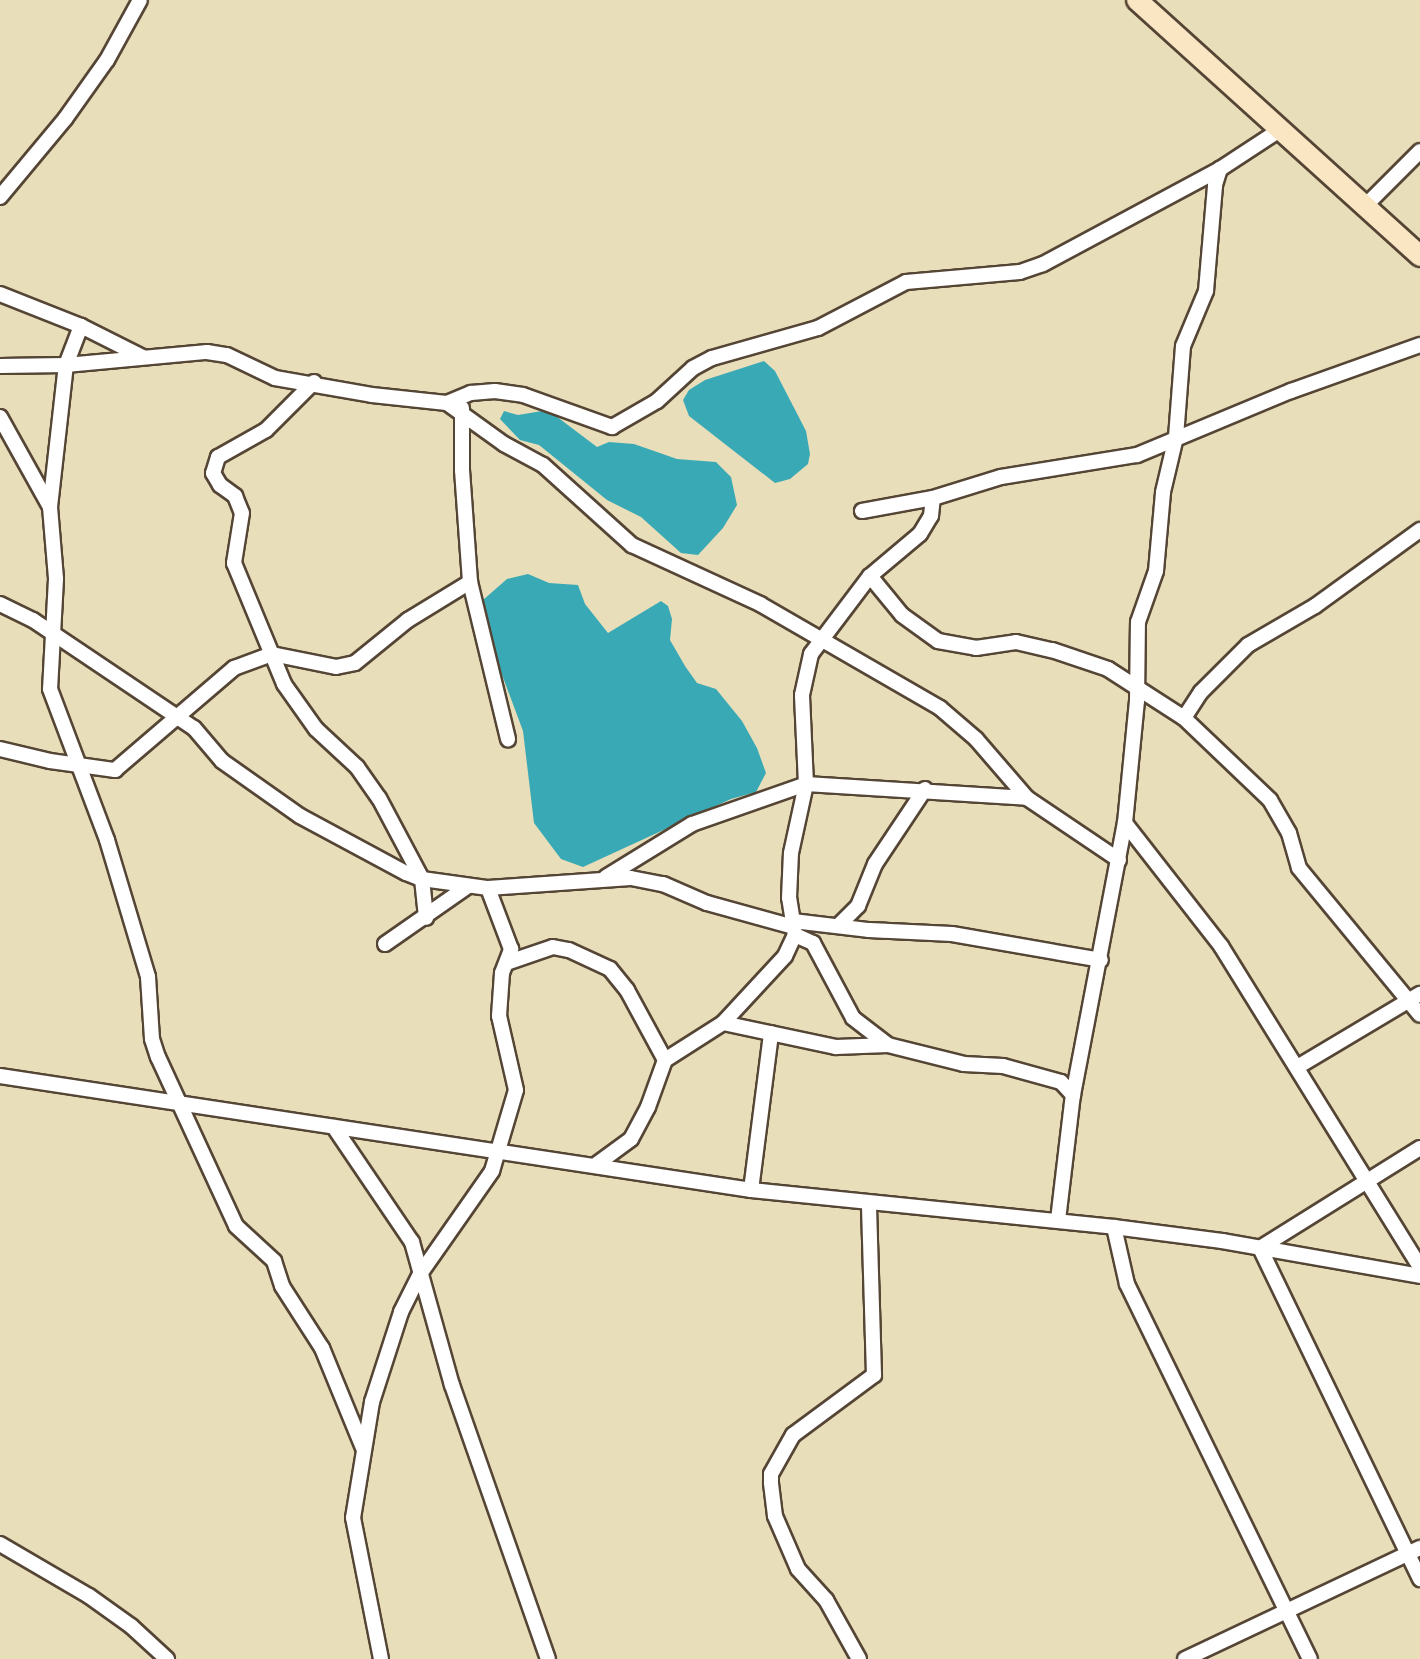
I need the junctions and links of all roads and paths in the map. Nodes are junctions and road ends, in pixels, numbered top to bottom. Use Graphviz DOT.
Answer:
graph roads {
  1 [pos="140,0"];
  2 [pos="1137,0"];
  3 [pos="1278,131"];
  4 [pos="1420,151"];
  5 [pos="1220,169"];
  6 [pos="0,197"];
  7 [pos="1364,207"];
  8 [pos="1420,256"];
  9 [pos="0,294"];
  10 [pos="81,326"];
  11 [pos="1420,345"];
  12 [pos="143,357"];
  13 [pos="66,365"];
  14 [pos="0,366"];
  15 [pos="314,382"];
  16 [pos="463,397"];
  17 [pos="447,403"];
  18 [pos="462,413"];
  19 [pos="0,417"];
  20 [pos="1176,437"];
  21 [pos="933,498"];
  22 [pos="50,507"];
  23 [pos="862,512"];
  24 [pos="1420,530"];
  25 [pos="870,576"];
  26 [pos="470,582"];
  27 [pos="0,604"];
  28 [pos="51,631"];
  29 [pos="820,640"];
  30 [pos="272,654"];
  31 [pos="1137,685"];
  32 [pos="1184,718"];
  33 [pos="180,719"];
  34 [pos="508,739"];
  35 [pos="0,748"];
  36 [pos="79,766"];
  37 [pos="806,784"];
  38 [pos="925,789"];
  39 [pos="1027,798"];
  40 [pos="1125,823"];
  41 [pos="1119,860"];
  42 [pos="604,878"];
  43 [pos="422,879"];
  44 [pos="468,886"];
  45 [pos="488,888"];
  46 [pos="426,918"];
  47 [pos="839,925"];
  48 [pos="794,928"];
  49 [pos="385,944"];
  50 [pos="1101,960"];
  51 [pos="509,962"];
  52 [pos="1414,997"];
  53 [pos="1420,1015"];
  54 [pos="723,1023"];
  55 [pos="771,1032"];
  56 [pos="888,1045"];
  57 [pos="665,1060"];
  58 [pos="1299,1066"];
  59 [pos="0,1076"];
  60 [pos="1073,1095"];
  61 [pos="182,1104"];
  62 [pos="334,1128"];
  63 [pos="1420,1148"];
  64 [pos="499,1153"];
  65 [pos="597,1164"];
  66 [pos="1369,1184"];
  67 [pos="751,1190"];
  68 [pos="869,1204"];
  69 [pos="1058,1220"];
  70 [pos="1114,1227"];
  71 [pos="1260,1248"];
  72 [pos="1420,1266"];
  73 [pos="420,1274"];
  74 [pos="1420,1276"];
  75 [pos="363,1448"];
  76 [pos="0,1544"];
  77 [pos="1414,1551"];
  78 [pos="1420,1579"];
  79 [pos="1286,1610"];
  80 [pos="167,1659"];
  81 [pos="381,1659"];
  82 [pos="548,1659"];
  83 [pos="859,1659"];
  84 [pos="1185,1659"];
  85 [pos="1310,1659"];
  1 -- 6 [label="street"];
  2 -- 3 [label="main road"];
  3 -- 5 [label="street"];
  3 -- 7 [label="main road"];
  4 -- 7 [label="street"];
  5 -- 16 [label="street"];
  5 -- 20 [label="street"];
  7 -- 8 [label="main road"];
  9 -- 10 [label="street"];
  10 -- 12 [label="street"];
  10 -- 13 [label="street"];
  11 -- 20 [label="street"];
  12 -- 13 [label="street"];
  12 -- 15 [label="street"];
  13 -- 14 [label="street"];
  13 -- 22 [label="street"];
  15 -- 17 [label="street"];
  15 -- 30 [label="street"];
  16 -- 17 [label="street"];
  16 -- 18 [label="street"];
  17 -- 18 [label="street"];
  18 -- 26 [label="street"];
  18 -- 29 [label="street"];
  19 -- 22 [label="street"];
  20 -- 21 [label="street"];
  20 -- 31 [label="street"];
  21 -- 23 [label="street"];
  21 -- 25 [label="street"];
  22 -- 28 [label="street"];
  24 -- 32 [label="street"];
  25 -- 29 [label="street"];
  25 -- 31 [label="street"];
  26 -- 30 [label="street"];
  26 -- 34 [label="street"];
  27 -- 28 [label="street"];
  28 -- 33 [label="street"];
  28 -- 36 [label="street"];
  29 -- 37 [label="street"];
  29 -- 39 [label="street"];
  30 -- 33 [label="street"];
  30 -- 43 [label="street"];
  31 -- 32 [label="street"];
  31 -- 40 [label="street"];
  32 -- 52 [label="street"];
  33 -- 36 [label="street"];
  33 -- 43 [label="street"];
  35 -- 36 [label="street"];
  36 -- 61 [label="street"];
  37 -- 38 [label="street"];
  37 -- 42 [label="street"];
  37 -- 48 [label="street"];
  38 -- 39 [label="street"];
  38 -- 47 [label="street"];
  39 -- 41 [label="street"];
  40 -- 41 [label="street"];
  40 -- 58 [label="street"];
  41 -- 50 [label="street"];
  42 -- 45 [label="street"];
  42 -- 48 [label="street"];
  43 -- 44 [label="street"];
  43 -- 46 [label="street"];
  44 -- 45 [label="street"];
  44 -- 46 [label="street"];
  45 -- 51 [label="street"];
  46 -- 49 [label="street"];
  47 -- 48 [label="street"];
  47 -- 50 [label="street"];
  48 -- 54 [label="street"];
  48 -- 56 [label="street"];
  50 -- 60 [label="street"];
  51 -- 57 [label="street"];
  51 -- 64 [label="street"];
  52 -- 53 [label="street"];
  52 -- 58 [label="street"];
  54 -- 55 [label="street"];
  54 -- 57 [label="street"];
  55 -- 56 [label="street"];
  55 -- 67 [label="street"];
  56 -- 60 [label="street"];
  57 -- 65 [label="street"];
  58 -- 66 [label="street"];
  59 -- 61 [label="street"];
  60 -- 69 [label="street"];
  61 -- 62 [label="street"];
  61 -- 75 [label="street"];
  62 -- 64 [label="street"];
  62 -- 73 [label="street"];
  63 -- 66 [label="street"];
  64 -- 65 [label="street"];
  64 -- 73 [label="street"];
  65 -- 67 [label="street"];
  66 -- 71 [label="street"];
  66 -- 72 [label="street"];
  67 -- 68 [label="street"];
  68 -- 69 [label="street"];
  68 -- 83 [label="street"];
  69 -- 70 [label="street"];
  70 -- 71 [label="street"];
  70 -- 79 [label="street"];
  71 -- 74 [label="street"];
  71 -- 77 [label="street"];
  73 -- 75 [label="street"];
  73 -- 82 [label="street"];
  75 -- 81 [label="street"];
  76 -- 80 [label="street"];
  77 -- 78 [label="street"];
  77 -- 79 [label="street"];
  79 -- 84 [label="street"];
  79 -- 85 [label="street"];
}
